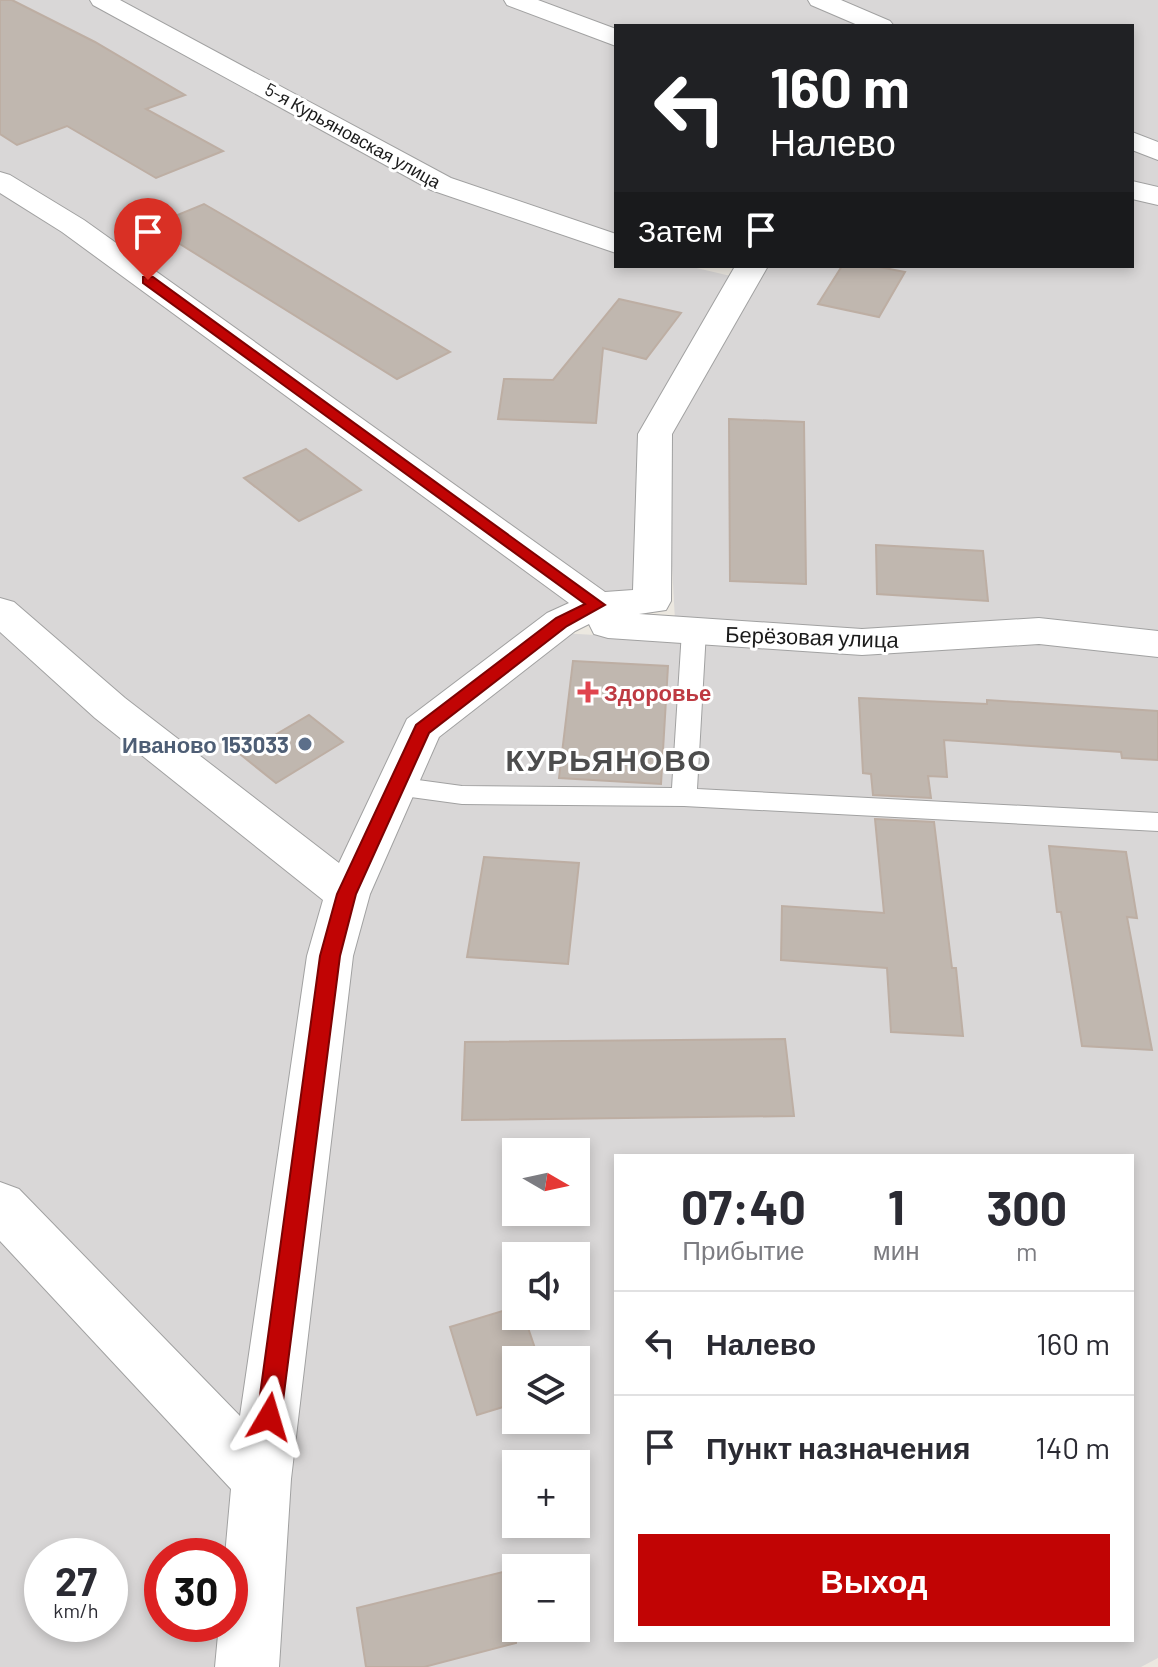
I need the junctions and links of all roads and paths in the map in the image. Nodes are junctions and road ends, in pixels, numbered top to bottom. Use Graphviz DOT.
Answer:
graph roads {
  1 [pos="102,0"];
  2 [pos="516,0"];
  3 [pos="820,0"];
  4 [pos="876,24"];
  5 [pos="614,37"];
  6 [pos="1134,141"];
  7 [pos="1158,152"];
  8 [pos="0,181"];
  9 [pos="1134,190"];
  10 [pos="1158,196"];
  11 [pos="614,243"];
  12 [pos="739,270"];
  13 [pos="0,611"];
  14 [pos="579,614"];
  15 [pos="694,631"];
  16 [pos="1158,644"];
  17 [pos="396,786"];
  18 [pos="684,797"];
  19 [pos="1158,822"];
  20 [pos="347,894"];
  21 [pos="0,1205"];
  22 [pos="261,1479"];
  23 [pos="247,1667"];
  1 -- 11 [label="street, 5-я Курьяновская улица"];
  2 -- 5 [label="street"];
  3 -- 4 [label="street"];
  6 -- 7 [label="street"];
  8 -- 14 [label="street"];
  9 -- 10 [label="street"];
  12 -- 14 [label="street"];
  13 -- 20 [label="street"];
  14 -- 15 [label="street, Берёзовая улица"];
  14 -- 17 [label="street"];
  15 -- 16 [label="street, Берёзовая улица"];
  15 -- 18 [label="lane"];
  17 -- 18 [label="lane"];
  17 -- 20 [label="street"];
  18 -- 19 [label="lane"];
  20 -- 22 [label="street"];
  21 -- 22 [label="street"];
  22 -- 23 [label="street"];
}
